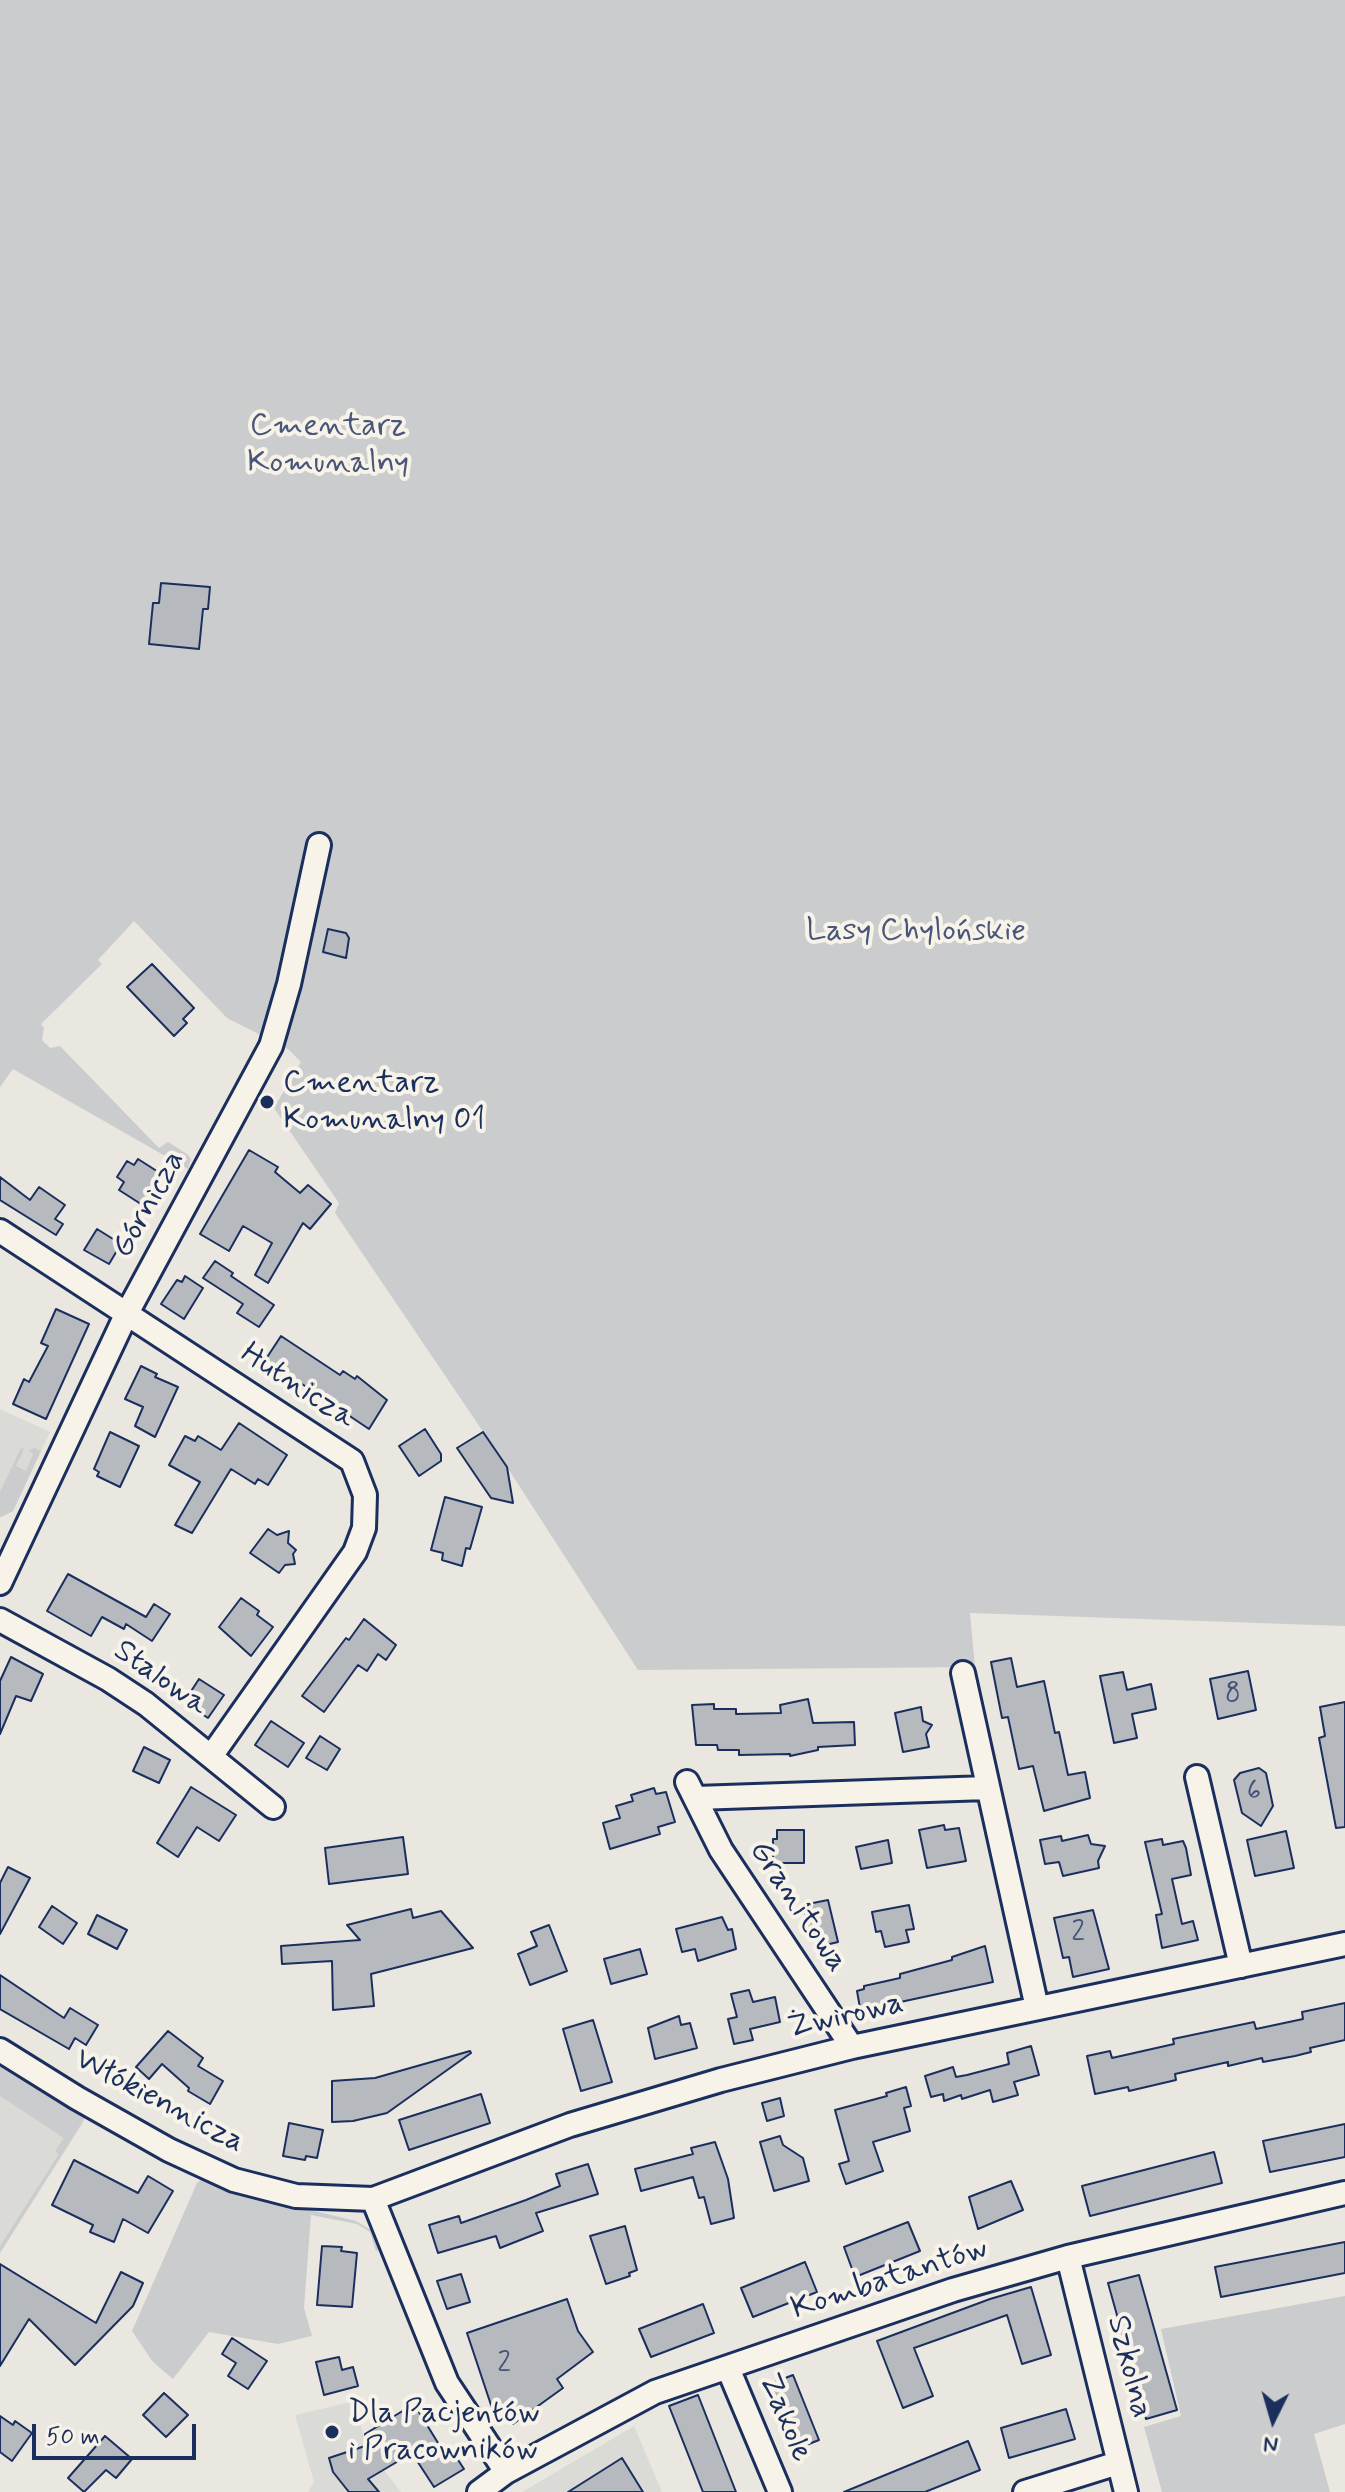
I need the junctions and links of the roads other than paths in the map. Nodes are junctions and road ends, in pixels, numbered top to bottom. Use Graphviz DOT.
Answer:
graph roads {
  1 [pos="319,845"];
  2 [pos="0,1231"];
  3 [pos="126,1315"];
  4 [pos="0,1583"];
  5 [pos="0,1620"];
  6 [pos="963,1673"];
  7 [pos="212,1755"];
  8 [pos="1197,1777"];
  9 [pos="987,1788"];
  10 [pos="273,1807"];
  11 [pos="1345,1944"];
  12 [pos="1241,1966"];
  13 [pos="1037,2008"];
  14 [pos="852,2047"];
  15 [pos="0,2050"];
  16 [pos="1345,2193"];
  17 [pos="373,2199"];
  18 [pos="1068,2257"];
  19 [pos="728,2368"];
  20 [pos="1118,2463"];
  21 [pos="506,2472"];
  22 [pos="479,2492"];
  23 [pos="780,2492"];
  24 [pos="1025,2492"];
  25 [pos="1126,2492"];
  1 -- 3 [label="street, Górnicza"];
  2 -- 3 [label="street, Hutnicza"];
  3 -- 4 [label="street, Górnicza"];
  3 -- 7 [label="street, Hutnicza"];
  5 -- 7 [label="street, Stalowa"];
  6 -- 9 [label="street"];
  7 -- 10 [label="street, Stalowa"];
  8 -- 12 [label="street"];
  9 -- 13 [label="street"];
  9 -- 14 [label="street, Granitowa"];
  11 -- 12 [label="street, Żwirowa"];
  12 -- 13 [label="street, Żwirowa"];
  13 -- 14 [label="street, Żwirowa"];
  14 -- 17 [label="street, Żwirowa"];
  15 -- 17 [label="street, Włókiennicza"];
  16 -- 18 [label="street, Kombatantów"];
  17 -- 21 [label="street"];
  18 -- 19 [label="street, Kombatantów"];
  18 -- 20 [label="street, Szkolna"];
  19 -- 21 [label="street, Kombatantów"];
  19 -- 23 [label="street, Zakole"];
  20 -- 24 [label="street"];
  20 -- 25 [label="street, Szkolna"];
  21 -- 22 [label="street, Kombatantów"];
}
